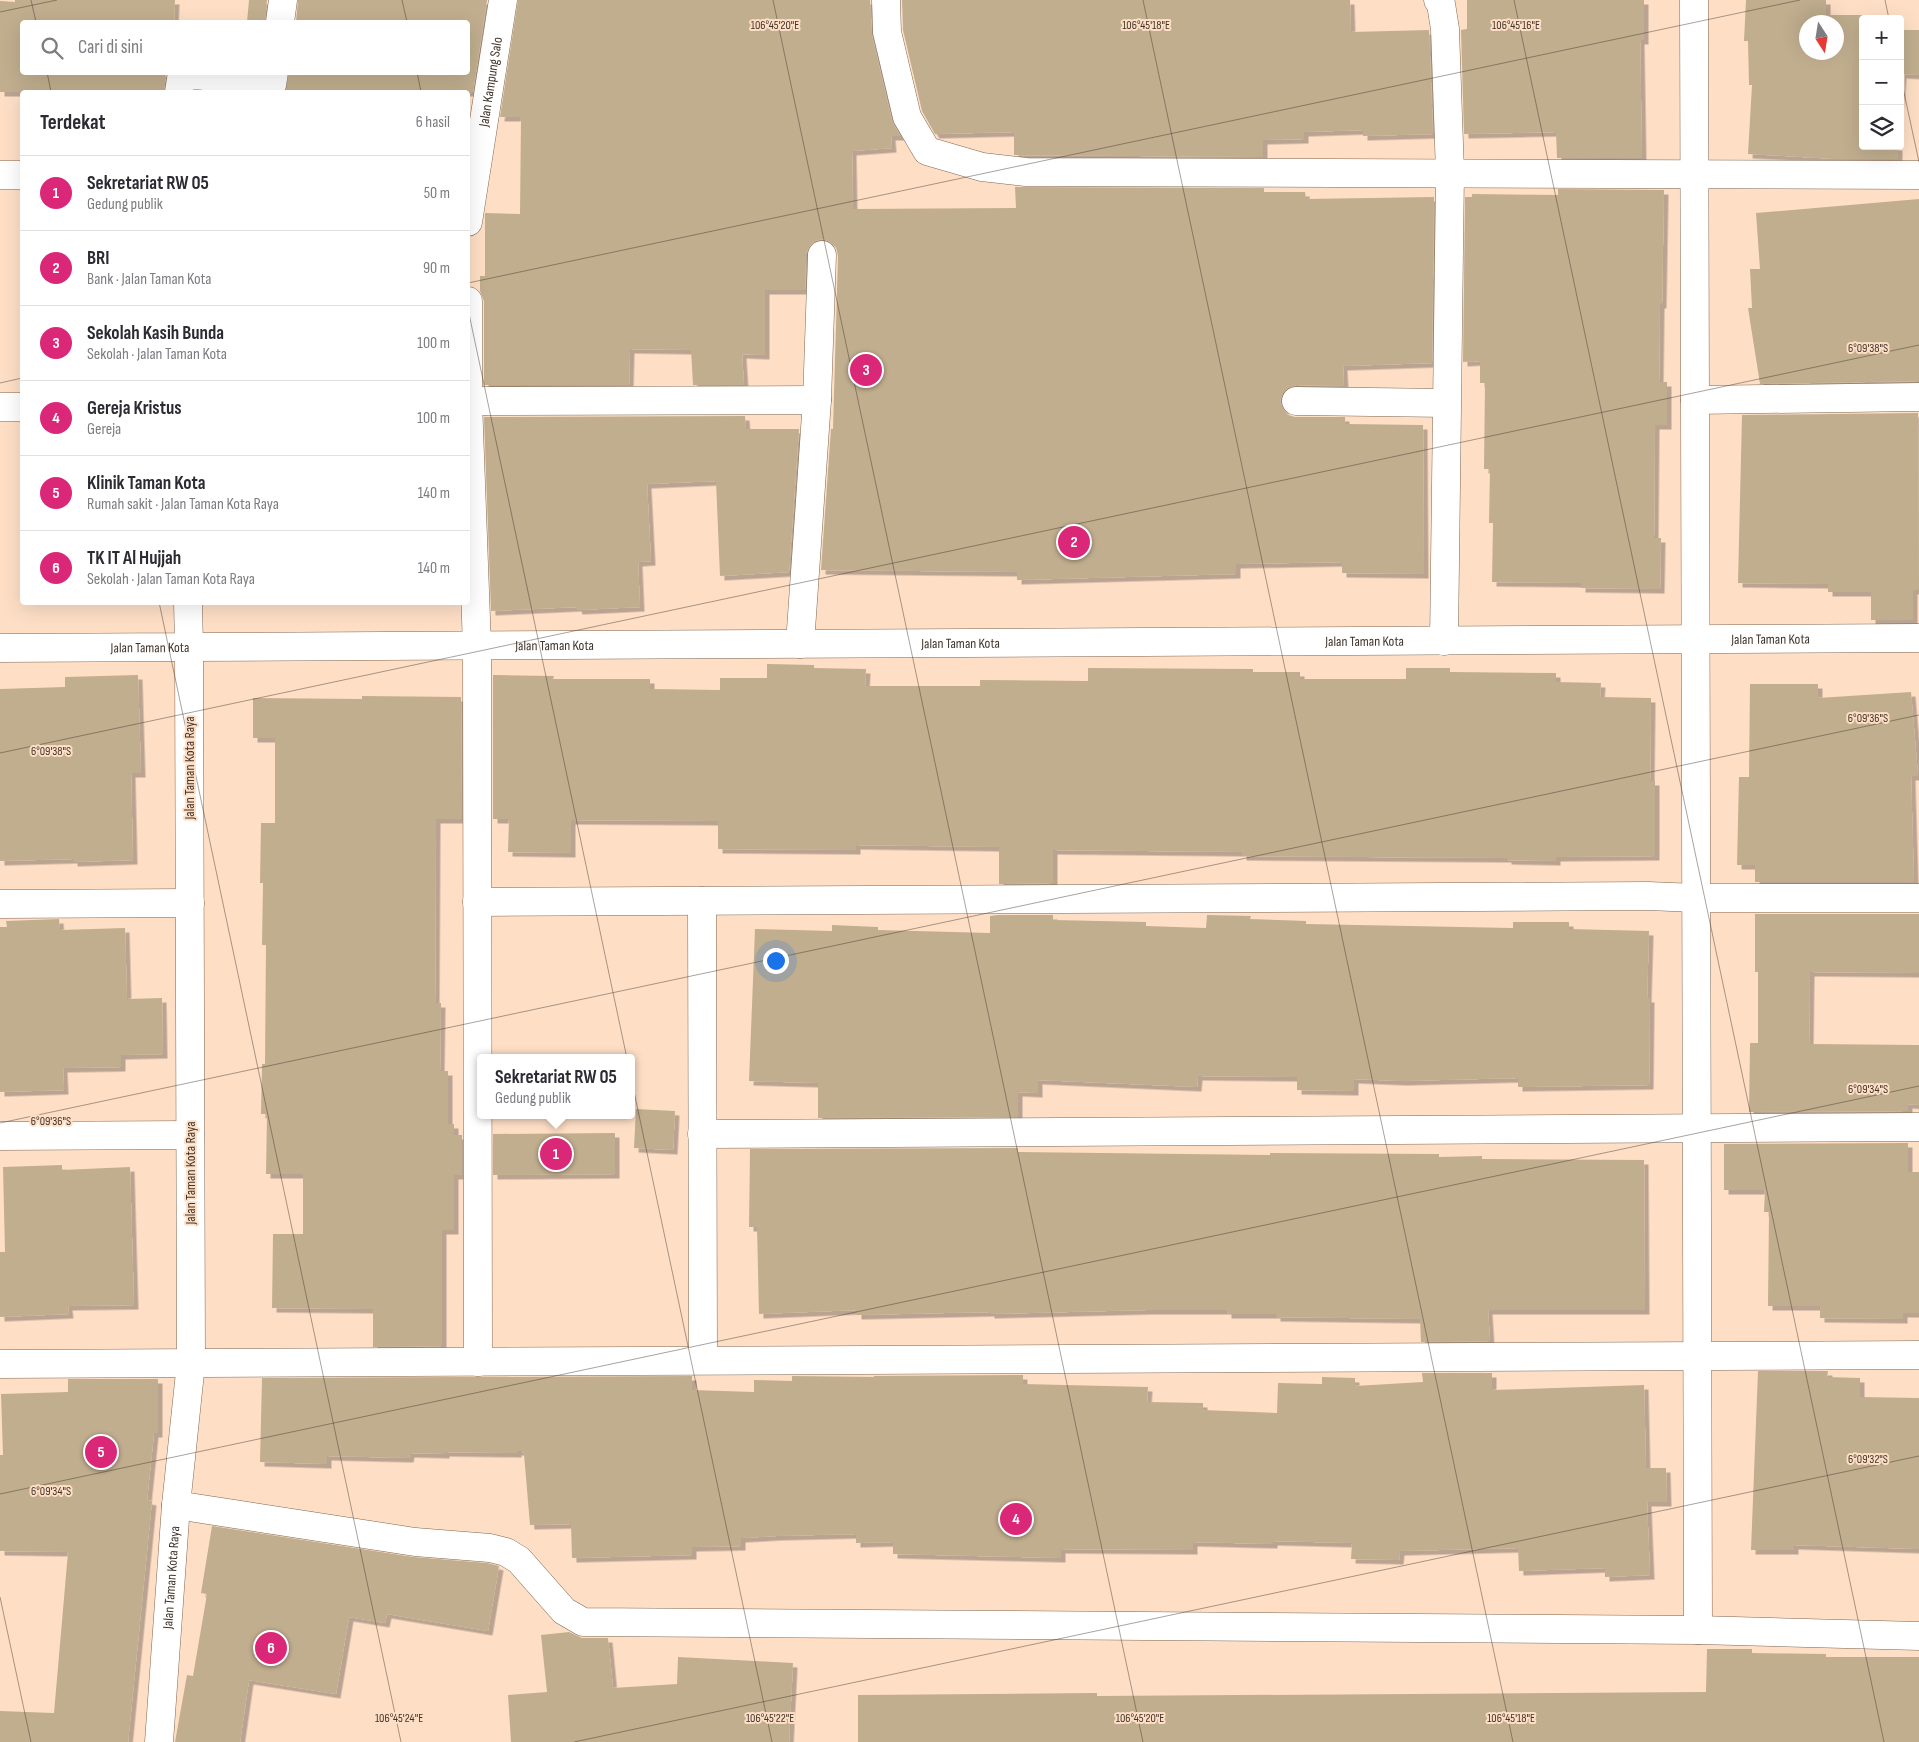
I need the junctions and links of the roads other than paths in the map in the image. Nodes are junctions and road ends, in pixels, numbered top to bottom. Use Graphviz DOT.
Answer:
graph roads {
  1 [pos="283,0"];
  2 [pos="503,0"];
  3 [pos="886,0"];
  4 [pos="1438,0"];
  5 [pos="1694,0"];
  6 [pos="280,20"];
  7 [pos="182,75"];
  8 [pos="197,75"];
  9 [pos="274,75"];
  10 [pos="179,90"];
  11 [pos="1450,173"];
  12 [pos="0,174"];
  13 [pos="1696,174"];
  14 [pos="20,175"];
  15 [pos="1919,175"];
  16 [pos="470,187"];
  17 [pos="822,255"];
  18 [pos="1919,397"];
  19 [pos="817,400"];
  20 [pos="1695,400"];
  21 [pos="470,401"];
  22 [pos="1296,401"];
  23 [pos="1446,402"];
  24 [pos="0,407"];
  25 [pos="20,407"];
  26 [pos="470,462"];
  27 [pos="188,605"];
  28 [pos="1919,638"];
  29 [pos="1696,640"];
  30 [pos="1444,641"];
  31 [pos="800,644"];
  32 [pos="476,646"];
  33 [pos="188,647"];
  34 [pos="0,648"];
  35 [pos="1696,898"];
  36 [pos="1919,898"];
  37 [pos="702,901"];
  38 [pos="478,902"];
  39 [pos="190,903"];
  40 [pos="0,904"];
  41 [pos="478,1054"];
  42 [pos="478,1119"];
  43 [pos="1919,1127"];
  44 [pos="1697,1129"];
  45 [pos="702,1134"];
  46 [pos="190,1135"];
  47 [pos="0,1136"];
  48 [pos="1919,1355"];
  49 [pos="1698,1356"];
  50 [pos="703,1360"];
  51 [pos="478,1362"];
  52 [pos="191,1363"];
  53 [pos="0,1364"];
  54 [pos="176,1505"];
  55 [pos="1698,1630"];
  56 [pos="1919,1636"];
  57 [pos="159,1742"];
  1 -- 6 [label="street"];
  2 -- 16 [label="street, Jalan Kampung Salo"];
  3 -- 11 [label="street"];
  4 -- 11 [label="street"];
  5 -- 13 [label="street"];
  7 -- 10 [label="street"];
  8 -- 9 [label="street"];
  11 -- 13 [label="street"];
  11 -- 23 [label="street"];
  12 -- 14 [label="street"];
  13 -- 15 [label="street"];
  13 -- 20 [label="street"];
  17 -- 19 [label="street"];
  18 -- 20 [label="street"];
  19 -- 21 [label="street"];
  19 -- 31 [label="street"];
  20 -- 29 [label="street"];
  22 -- 23 [label="street"];
  23 -- 30 [label="street"];
  24 -- 25 [label="street"];
  26 -- 32 [label="street"];
  27 -- 33 [label="street, Jalan Taman Kota Raya"];
  28 -- 29 [label="street, Jalan Taman Kota"];
  29 -- 30 [label="street, Jalan Taman Kota"];
  29 -- 35 [label="street"];
  30 -- 31 [label="street, Jalan Taman Kota"];
  31 -- 32 [label="street, Jalan Taman Kota"];
  32 -- 33 [label="street, Jalan Taman Kota"];
  32 -- 38 [label="street"];
  33 -- 34 [label="street, Jalan Taman Kota"];
  33 -- 39 [label="street, Jalan Taman Kota Raya"];
  35 -- 36 [label="street"];
  35 -- 37 [label="street"];
  35 -- 44 [label="street"];
  37 -- 38 [label="street"];
  37 -- 45 [label="street"];
  38 -- 41 [label="street"];
  39 -- 40 [label="street"];
  39 -- 46 [label="street, Jalan Taman Kota Raya"];
  42 -- 51 [label="street"];
  43 -- 44 [label="street"];
  44 -- 45 [label="street"];
  44 -- 49 [label="street"];
  45 -- 50 [label="street"];
  46 -- 47 [label="street"];
  46 -- 52 [label="street, Jalan Taman Kota Raya"];
  48 -- 49 [label="street"];
  49 -- 50 [label="street"];
  49 -- 55 [label="street"];
  50 -- 51 [label="street"];
  51 -- 52 [label="street"];
  52 -- 53 [label="street"];
  52 -- 54 [label="street, Jalan Taman Kota Raya"];
  54 -- 55 [label="street"];
  54 -- 57 [label="street, Jalan Taman Kota Raya"];
  55 -- 56 [label="street"];
}
